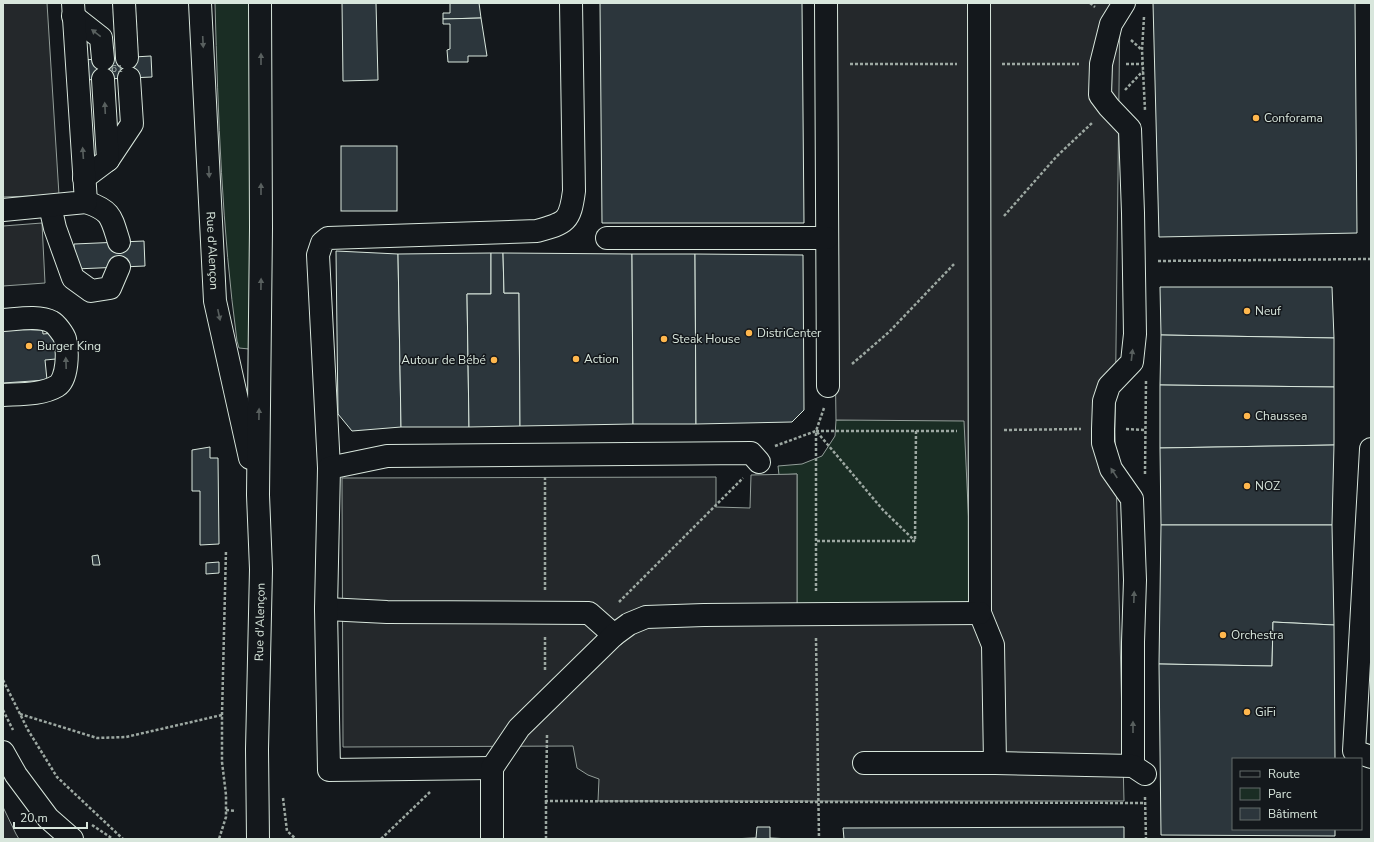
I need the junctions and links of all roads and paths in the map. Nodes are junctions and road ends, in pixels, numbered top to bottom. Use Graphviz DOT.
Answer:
graph roads {
  1 [pos="124,3"];
  2 [pos="200,3"];
  3 [pos="260,3"];
  4 [pos="571,3"];
  5 [pos="826,3"];
  6 [pos="979,3"];
  7 [pos="1134,7"];
  8 [pos="73,10"];
  9 [pos="1145,113"];
  10 [pos="108,160"];
  11 [pos="84,178"];
  12 [pos="86,202"];
  13 [pos="50,206"];
  14 [pos="3,210"];
  15 [pos="607,238"];
  16 [pos="827,238"];
  17 [pos="119,242"];
  18 [pos="1371,259"];
  19 [pos="1153,261"];
  20 [pos="119,267"];
  21 [pos="3,320"];
  22 [pos="1146,380"];
  23 [pos="828,386"];
  24 [pos="35,393"];
  25 [pos="3,395"];
  26 [pos="3,410"];
  27 [pos="816,431"];
  28 [pos="916,431"];
  29 [pos="1371,449"];
  30 [pos="545,454"];
  31 [pos="759,462"];
  32 [pos="328,468"];
  33 [pos="1145,476"];
  34 [pos="258,495"];
  35 [pos="817,541"];
  36 [pos="915,541"];
  37 [pos="226,550"];
  38 [pos="326,609"];
  39 [pos="546,613"];
  40 [pos="980,613"];
  41 [pos="614,635"];
  42 [pos="3,680"];
  43 [pos="548,699"];
  44 [pos="20,714"];
  45 [pos="222,715"];
  46 [pos="3,752"];
  47 [pos="1371,757"];
  48 [pos="864,763"];
  49 [pos="995,763"];
  50 [pos="492,768"];
  51 [pos="1139,770"];
  52 [pos="282,795"];
  53 [pos="546,801"];
  54 [pos="1145,803"];
  55 [pos="72,839"];
  56 [pos="123,839"];
  57 [pos="218,839"];
  58 [pos="258,839"];
  59 [pos="296,839"];
  60 [pos="492,839"];
  61 [pos="546,839"];
  62 [pos="1146,839"];
  1 -- 10 [label="main road"];
  2 -- 34 [label="main road, Rue d'Alençon, one-way"];
  34 -- 3 [label="main road, Rue d'Alençon, one-way"];
  4 -- 32 [label="main road"];
  5 -- 16 [label="main road"];
  6 -- 40 [label="main road"];
  7 -- 9 [label="path"];
  51 -- 7 [label="main road, one-way"];
  10 -- 8 [label="main road, one-way"];
  11 -- 8 [label="main road, one-way"];
  10 -- 11 [label="main road"];
  11 -- 12 [label="main road"];
  12 -- 13 [label="main road"];
  12 -- 17 [label="main road"];
  13 -- 14 [label="main road"];
  13 -- 20 [label="main road"];
  15 -- 16 [label="main road"];
  16 -- 23 [label="main road"];
  18 -- 19 [label="path"];
  24 -- 21 [label="main road, one-way"];
  22 -- 33 [label="path"];
  24 -- 25 [label="main road"];
  24 -- 26 [label="main road"];
  27 -- 36 [label="path"];
  28 -- 36 [label="path"];
  29 -- 47 [label="main road"];
  30 -- 31 [label="main road"];
  30 -- 32 [label="main road"];
  30 -- 39 [label="path"];
  32 -- 38 [label="main road"];
  34 -- 58 [label="main road, Rue d'Alençon"];
  35 -- 36 [label="path"];
  37 -- 45 [label="path"];
  38 -- 39 [label="main road"];
  38 -- 50 [label="main road"];
  39 -- 41 [label="main road"];
  39 -- 43 [label="path"];
  40 -- 41 [label="main road"];
  40 -- 49 [label="main road"];
  41 -- 43 [label="main road"];
  42 -- 44 [label="path"];
  43 -- 50 [label="main road"];
  43 -- 53 [label="path"];
  44 -- 45 [label="path"];
  44 -- 56 [label="path"];
  45 -- 57 [label="path"];
  46 -- 55 [label="main road"];
  48 -- 49 [label="main road"];
  49 -- 51 [label="main road"];
  50 -- 60 [label="main road"];
  51 -- 54 [label="path"];
  52 -- 59 [label="path"];
  53 -- 54 [label="path"];
  53 -- 61 [label="path"];
  54 -- 62 [label="path"];
}
